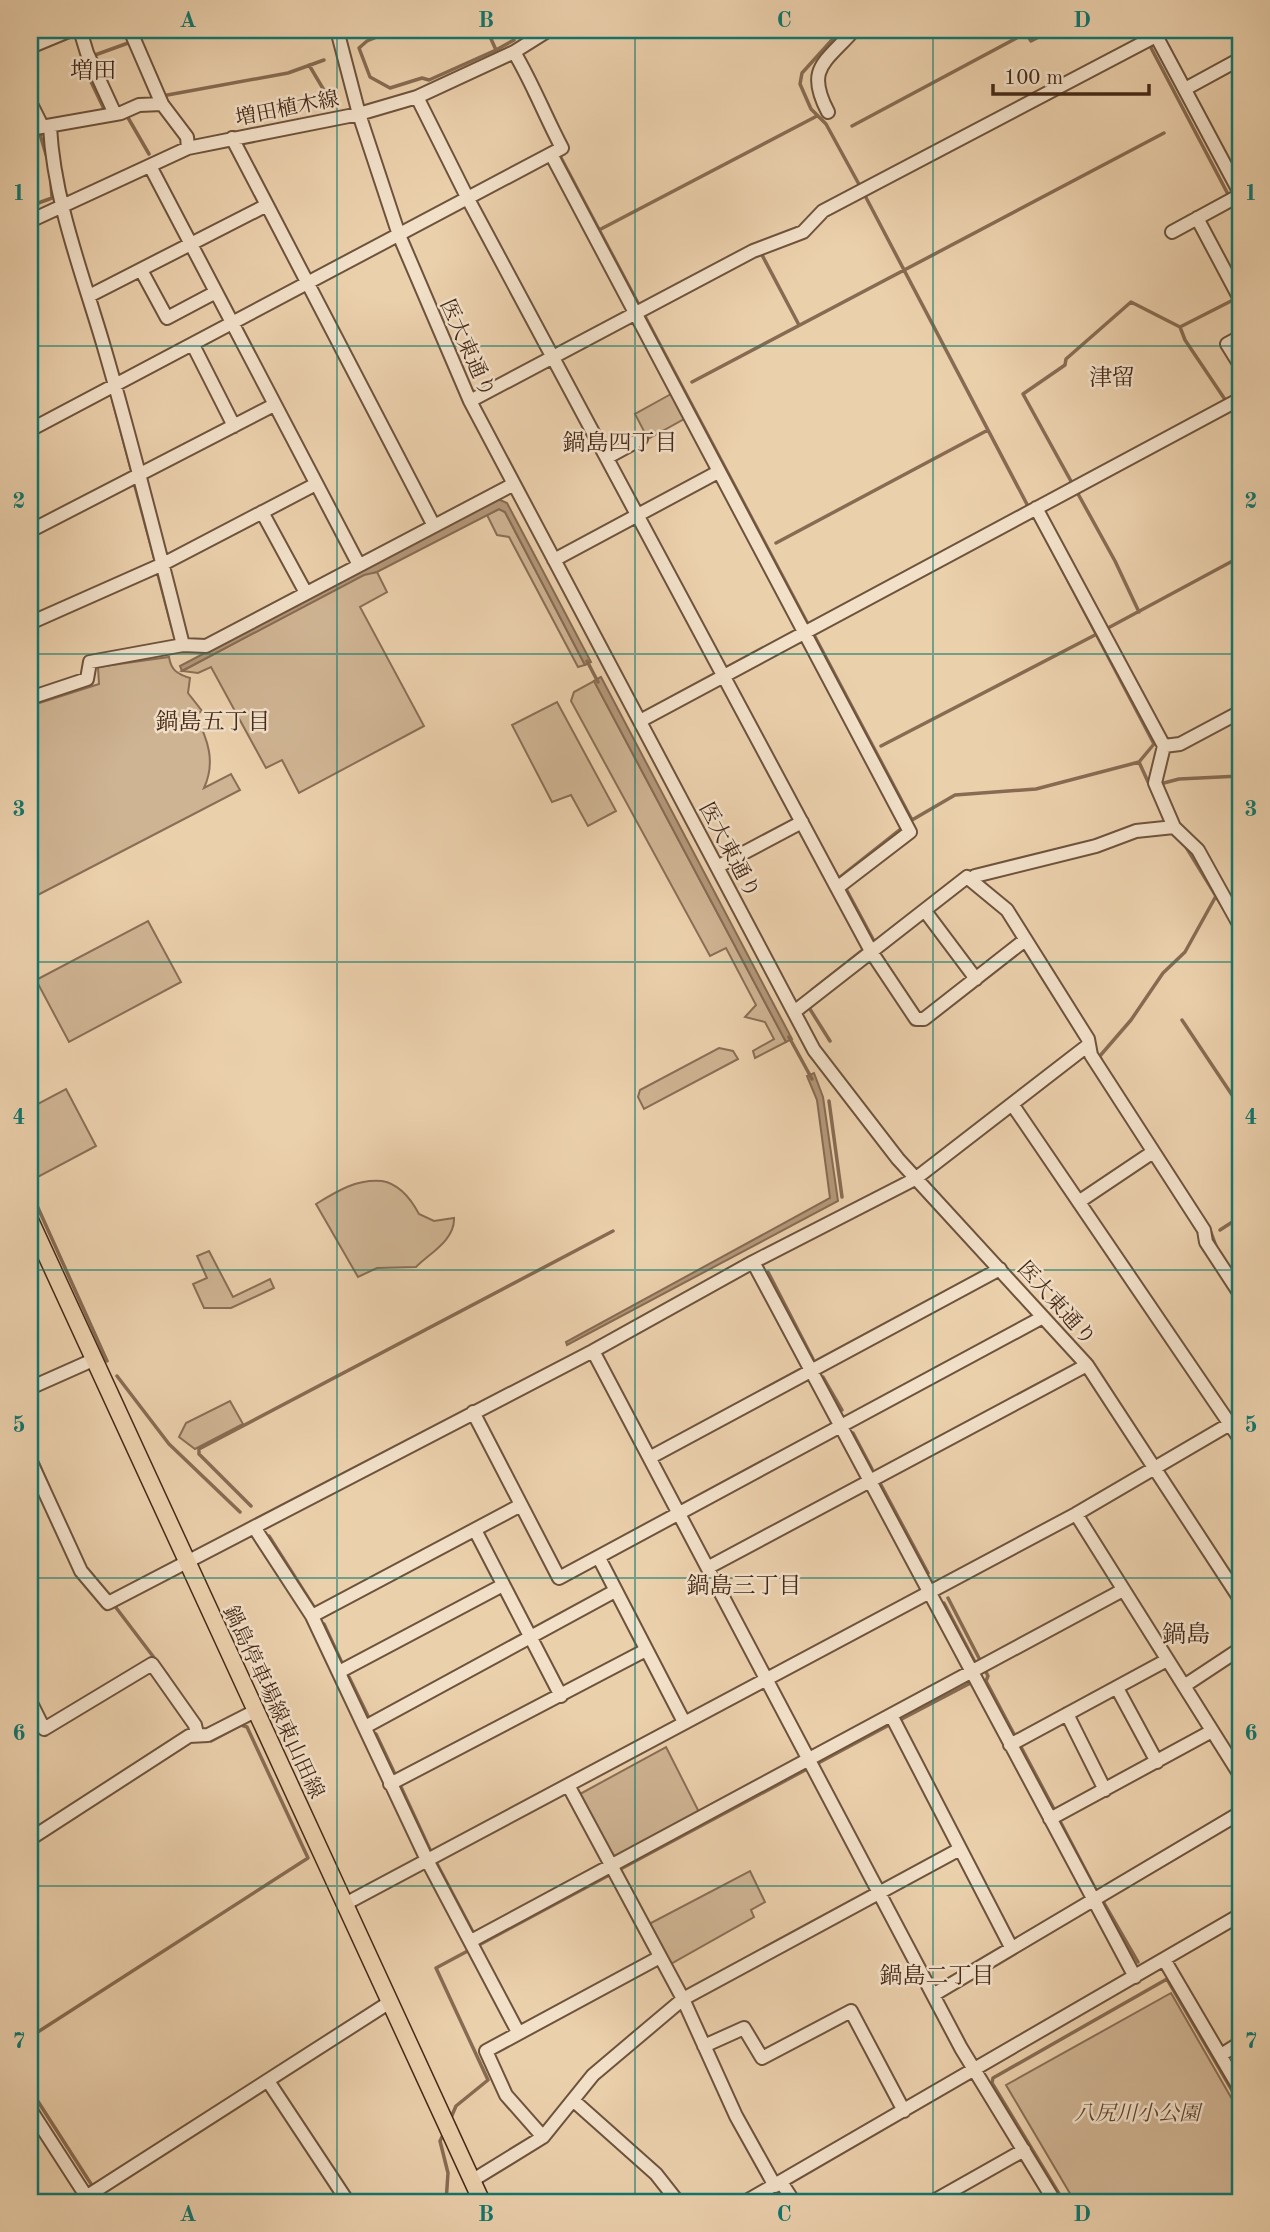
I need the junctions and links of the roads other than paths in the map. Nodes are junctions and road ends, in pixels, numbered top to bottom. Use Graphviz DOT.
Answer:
graph roads {
  1 [pos="71,30"];
  2 [pos="80,30"];
  3 [pos="130,30"];
  4 [pos="337,30"];
  5 [pos="550,30"];
  6 [pos="853,30"];
  7 [pos="1155,33"];
  8 [pos="30,47"];
  9 [pos="514,52"];
  10 [pos="1240,59"];
  11 [pos="1185,89"];
  12 [pos="417,97"];
  13 [pos="161,99"];
  14 [pos="30,102"];
  15 [pos="826,109"];
  16 [pos="116,114"];
  17 [pos="359,114"];
  18 [pos="39,128"];
  19 [pos="232,138"];
  20 [pos="188,148"];
  21 [pos="556,152"];
  22 [pos="150,166"];
  23 [pos="1236,197"];
  24 [pos="468,198"];
  25 [pos="267,205"];
  26 [pos="63,207"];
  27 [pos="1197,218"];
  28 [pos="30,221"];
  29 [pos="1171,232"];
  30 [pos="399,235"];
  31 [pos="191,244"];
  32 [pos="141,270"];
  33 [pos="309,285"];
  34 [pos="216,292"];
  35 [pos="89,296"];
  36 [pos="1239,296"];
  37 [pos="640,312"];
  38 [pos="233,324"];
  39 [pos="1240,337"];
  40 [pos="192,345"];
  41 [pos="554,358"];
  42 [pos="1240,365"];
  43 [pos="115,385"];
  44 [pos="1240,399"];
  45 [pos="470,401"];
  46 [pos="274,405"];
  47 [pos="234,426"];
  48 [pos="30,430"];
  49 [pos="641,439"];
  50 [pos="608,457"];
  51 [pos="718,472"];
  52 [pos="139,475"];
  53 [pos="316,484"];
  54 [pos="514,484"];
  55 [pos="1032,510"];
  56 [pos="262,512"];
  57 [pos="640,515"];
  58 [pos="434,526"];
  59 [pos="30,531"];
  60 [pos="554,561"];
  61 [pos="163,564"];
  62 [pos="359,565"];
  63 [pos="306,593"];
  64 [pos="30,623"];
  65 [pos="809,631"];
  66 [pos="183,645"];
  67 [pos="725,676"];
  68 [pos="30,698"];
  69 [pos="1240,712"];
  70 [pos="640,721"];
  71 [pos="1164,746"];
  72 [pos="802,822"];
  73 [pos="1171,829"];
  74 [pos="717,867"];
  75 [pos="971,880"];
  76 [pos="841,886"];
  77 [pos="925,911"];
  78 [pos="1240,926"];
  79 [pos="1025,940"];
  80 [pos="870,948"];
  81 [pos="976,979"];
  82 [pos="802,1006"];
  83 [pos="1087,1046"];
  84 [pos="1012,1104"];
  85 [pos="1153,1152"];
  86 [pos="915,1179"];
  87 [pos="1080,1201"];
  88 [pos="30,1220"];
  89 [pos="753,1262"];
  90 [pos="1000,1269"];
  91 [pos="1240,1294"];
  92 [pos="1044,1317"];
  93 [pos="593,1351"];
  94 [pos="93,1360"];
  95 [pos="1087,1365"];
  96 [pos="810,1371"];
  97 [pos="30,1388"];
  98 [pos="473,1412"];
  99 [pos="1235,1422"];
  100 [pos="841,1426"];
  101 [pos="1240,1439"];
  102 [pos="651,1457"];
  103 [pos="30,1460"];
  104 [pos="1157,1469"];
  105 [pos="869,1481"];
  106 [pos="521,1505"];
  107 [pos="680,1513"];
  108 [pos="1076,1514"];
  109 [pos="254,1527"];
  110 [pos="475,1530"];
  111 [pos="599,1558"];
  112 [pos="185,1562"];
  113 [pos="709,1567"];
  114 [pos="503,1585"];
  115 [pos="1123,1590"];
  116 [pos="615,1591"];
  117 [pos="931,1592"];
  118 [pos="1240,1599"];
  119 [pos="312,1616"];
  120 [pos="531,1637"];
  121 [pos="1240,1649"];
  122 [pos="646,1650"];
  123 [pos="1167,1660"];
  124 [pos="340,1672"];
  125 [pos="977,1673"];
  126 [pos="766,1680"];
  127 [pos="1184,1686"];
  128 [pos="1117,1688"];
  129 [pos="561,1696"];
  130 [pos="30,1701"];
  131 [pos="255,1711"];
  132 [pos="1067,1714"];
  133 [pos="893,1720"];
  134 [pos="684,1722"];
  135 [pos="365,1727"];
  136 [pos="1212,1731"];
  137 [pos="197,1734"];
  138 [pos="1010,1745"];
  139 [pos="1157,1762"];
  140 [pos="810,1765"];
  141 [pos="1240,1775"];
  142 [pos="390,1784"];
  143 [pos="568,1785"];
  144 [pos="1105,1790"];
  145 [pos="1240,1813"];
  146 [pos="1050,1819"];
  147 [pos="30,1839"];
  148 [pos="960,1849"];
  149 [pos="427,1860"];
  150 [pos="614,1871"];
  151 [pos="879,1894"];
  152 [pos="1092,1900"];
  153 [pos="345,1903"];
  154 [pos="1240,1915"];
  155 [pos="474,1946"];
  156 [pos="1011,1947"];
  157 [pos="660,1957"];
  158 [pos="1166,1961"];
  159 [pos="1135,1977"];
  160 [pos="933,1995"];
  161 [pos="683,1999"];
  162 [pos="390,2002"];
  163 [pos="517,2032"];
  164 [pos="1240,2043"];
  165 [pos="704,2046"];
  166 [pos="1221,2055"];
  167 [pos="975,2070"];
  168 [pos="268,2081"];
  169 [pos="1240,2088"];
  170 [pos="574,2101"];
  171 [pos="30,2109"];
  172 [pos="904,2111"];
  173 [pos="543,2137"];
  174 [pos="1024,2150"];
  175 [pos="473,2180"];
  176 [pos="778,2184"];
  177 [pos="85,2200"];
  178 [pos="348,2202"];
  179 [pos="482,2202"];
  180 [pos="678,2202"];
  181 [pos="746,2202"];
  182 [pos="794,2202"];
  183 [pos="932,2202"];
  184 [pos="1055,2202"];
  1 -- 8 [label="street"];
  2 -- 16 [label="street"];
  3 -- 13 [label="street"];
  4 -- 17 [label="street, 医大東通り"];
  5 -- 9 [label="street, 増田植木線"];
  6 -- 15 [label="street"];
  7 -- 11 [label="street"];
  7 -- 37 [label="street"];
  9 -- 12 [label="street, 増田植木線"];
  9 -- 21 [label="street"];
  10 -- 11 [label="street"];
  11 -- 23 [label="street"];
  12 -- 17 [label="street, 増田植木線"];
  12 -- 24 [label="street"];
  13 -- 16 [label="street"];
  13 -- 20 [label="street"];
  14 -- 18 [label="street"];
  16 -- 18 [label="street"];
  17 -- 19 [label="street, 増田植木線"];
  17 -- 30 [label="street, 医大東通り"];
  18 -- 26 [label="street"];
  19 -- 20 [label="street, 増田植木線"];
  19 -- 25 [label="street"];
  20 -- 22 [label="street, 増田植木線"];
  21 -- 24 [label="street"];
  21 -- 37 [label="street"];
  22 -- 26 [label="street, 増田植木線"];
  22 -- 31 [label="street"];
  23 -- 27 [label="street"];
  24 -- 30 [label="street"];
  24 -- 41 [label="street"];
  25 -- 31 [label="street"];
  25 -- 33 [label="street"];
  26 -- 28 [label="street, 増田植木線"];
  26 -- 35 [label="street"];
  27 -- 29 [label="street"];
  27 -- 36 [label="street"];
  30 -- 33 [label="street"];
  30 -- 45 [label="street, 医大東通り"];
  31 -- 32 [label="street"];
  31 -- 34 [label="street"];
  32 -- 34 [label="street"];
  32 -- 35 [label="street"];
  33 -- 38 [label="street"];
  33 -- 58 [label="street"];
  34 -- 38 [label="street"];
  35 -- 43 [label="street"];
  37 -- 41 [label="street"];
  37 -- 51 [label="street"];
  38 -- 40 [label="street"];
  38 -- 46 [label="street"];
  39 -- 42 [label="street"];
  40 -- 43 [label="street"];
  40 -- 47 [label="street"];
  41 -- 45 [label="street"];
  41 -- 50 [label="street"];
  43 -- 48 [label="street"];
  43 -- 52 [label="street"];
  44 -- 55 [label="street"];
  45 -- 54 [label="street, 医大東通り"];
  46 -- 47 [label="street"];
  46 -- 53 [label="street"];
  47 -- 52 [label="street"];
  49 -- 50 [label="street"];
  50 -- 57 [label="street"];
  51 -- 57 [label="street"];
  51 -- 65 [label="street"];
  52 -- 59 [label="street"];
  52 -- 61 [label="street"];
  53 -- 56 [label="street"];
  53 -- 62 [label="street"];
  54 -- 58 [label="street"];
  54 -- 60 [label="street, 医大東通り"];
  55 -- 65 [label="street"];
  55 -- 71 [label="street"];
  56 -- 61 [label="street"];
  56 -- 63 [label="street"];
  57 -- 60 [label="street"];
  57 -- 67 [label="street"];
  58 -- 62 [label="street"];
  60 -- 70 [label="street, 医大東通り"];
  61 -- 64 [label="street"];
  61 -- 66 [label="street"];
  62 -- 63 [label="street"];
  63 -- 66 [label="street"];
  65 -- 67 [label="street"];
  65 -- 76 [label="street"];
  66 -- 68 [label="street"];
  67 -- 70 [label="street"];
  67 -- 72 [label="street"];
  69 -- 71 [label="street"];
  70 -- 74 [label="street, 医大東通り"];
  71 -- 73 [label="street"];
  72 -- 74 [label="street"];
  72 -- 76 [label="street"];
  73 -- 75 [label="street"];
  73 -- 78 [label="street"];
  74 -- 82 [label="street, 医大東通り"];
  75 -- 77 [label="street"];
  75 -- 79 [label="street"];
  76 -- 80 [label="street"];
  77 -- 80 [label="street"];
  77 -- 81 [label="street"];
  79 -- 81 [label="street"];
  79 -- 83 [label="street"];
  80 -- 81 [label="street"];
  80 -- 82 [label="street"];
  82 -- 86 [label="street, 医大東通り"];
  83 -- 84 [label="street"];
  83 -- 85 [label="street"];
  84 -- 86 [label="street"];
  84 -- 87 [label="street"];
  85 -- 87 [label="street"];
  85 -- 91 [label="street"];
  86 -- 89 [label="street"];
  86 -- 90 [label="street, 医大東通り"];
  87 -- 99 [label="street"];
  88 -- 94 [label="main road, 鍋島停車場線東山田線"];
  89 -- 93 [label="street"];
  89 -- 96 [label="street"];
  90 -- 92 [label="street, 医大東通り"];
  90 -- 96 [label="street"];
  92 -- 95 [label="street, 医大東通り"];
  92 -- 100 [label="street"];
  93 -- 98 [label="street"];
  93 -- 102 [label="street"];
  94 -- 97 [label="street"];
  94 -- 112 [label="main road, 鍋島停車場線東山田線"];
  95 -- 104 [label="street, 医大東通り"];
  95 -- 105 [label="street"];
  96 -- 100 [label="street"];
  96 -- 102 [label="street"];
  98 -- 106 [label="street"];
  98 -- 109 [label="street"];
  99 -- 101 [label="street"];
  99 -- 104 [label="street"];
  100 -- 105 [label="street"];
  100 -- 107 [label="street"];
  102 -- 107 [label="street"];
  103 -- 112 [label="street"];
  104 -- 108 [label="street"];
  104 -- 118 [label="street, 医大東通り"];
  105 -- 113 [label="street"];
  105 -- 117 [label="street"];
  106 -- 110 [label="street"];
  106 -- 111 [label="street"];
  107 -- 111 [label="street"];
  107 -- 113 [label="street"];
  108 -- 115 [label="street"];
  108 -- 117 [label="street"];
  109 -- 112 [label="street"];
  109 -- 119 [label="street"];
  110 -- 114 [label="street"];
  110 -- 119 [label="street"];
  111 -- 116 [label="street"];
  112 -- 131 [label="main road, 鍋島停車場線東山田線"];
  113 -- 126 [label="street"];
  114 -- 120 [label="street"];
  114 -- 124 [label="street"];
  115 -- 123 [label="street"];
  115 -- 125 [label="street"];
  116 -- 120 [label="street"];
  116 -- 122 [label="street"];
  117 -- 125 [label="street"];
  117 -- 126 [label="street"];
  119 -- 124 [label="street"];
  120 -- 129 [label="street"];
  120 -- 135 [label="street"];
  121 -- 127 [label="street"];
  122 -- 129 [label="street"];
  122 -- 134 [label="street"];
  123 -- 127 [label="street"];
  123 -- 128 [label="street"];
  124 -- 135 [label="street"];
  125 -- 133 [label="street"];
  125 -- 138 [label="street"];
  126 -- 134 [label="street"];
  126 -- 140 [label="street"];
  127 -- 136 [label="street"];
  128 -- 132 [label="street"];
  128 -- 139 [label="street"];
  129 -- 142 [label="street"];
  130 -- 137 [label="street"];
  131 -- 137 [label="street"];
  131 -- 153 [label="main road, 鍋島停車場線東山田線"];
  132 -- 138 [label="street"];
  132 -- 144 [label="street"];
  133 -- 140 [label="street"];
  133 -- 148 [label="street"];
  134 -- 143 [label="street"];
  135 -- 142 [label="street"];
  136 -- 139 [label="street"];
  136 -- 141 [label="street"];
  137 -- 147 [label="street"];
  138 -- 146 [label="street"];
  139 -- 144 [label="street"];
  140 -- 150 [label="street"];
  140 -- 151 [label="street"];
  142 -- 149 [label="street"];
  143 -- 149 [label="street"];
  143 -- 150 [label="street"];
  144 -- 146 [label="street"];
  145 -- 152 [label="street"];
  146 -- 152 [label="street"];
  148 -- 151 [label="street"];
  148 -- 156 [label="street"];
  149 -- 153 [label="street"];
  149 -- 155 [label="street"];
  150 -- 155 [label="street"];
  150 -- 157 [label="street"];
  151 -- 160 [label="street"];
  151 -- 161 [label="street"];
  152 -- 156 [label="street"];
  152 -- 159 [label="street"];
  153 -- 162 [label="main road, 鍋島停車場線東山田線"];
  154 -- 158 [label="street"];
  155 -- 163 [label="street"];
  156 -- 160 [label="street"];
  157 -- 161 [label="street"];
  157 -- 163 [label="street"];
  158 -- 159 [label="street"];
  158 -- 166 [label="street"];
  159 -- 167 [label="street"];
  160 -- 167 [label="street"];
  161 -- 165 [label="street"];
  161 -- 170 [label="street"];
  162 -- 168 [label="street"];
  162 -- 175 [label="main road, 鍋島停車場線東山田線"];
  163 -- 173 [label="street"];
  164 -- 166 [label="street"];
  165 -- 172 [label="street"];
  165 -- 176 [label="street"];
  166 -- 169 [label="street"];
  167 -- 172 [label="street"];
  167 -- 174 [label="street"];
  168 -- 177 [label="street"];
  168 -- 178 [label="street"];
  170 -- 173 [label="street"];
  170 -- 180 [label="street"];
  171 -- 177 [label="street"];
  172 -- 176 [label="street"];
  173 -- 175 [label="street"];
  174 -- 183 [label="street"];
  174 -- 184 [label="street"];
  175 -- 179 [label="main road, 鍋島停車場線東山田線"];
  176 -- 181 [label="street"];
  176 -- 182 [label="street"];
}
